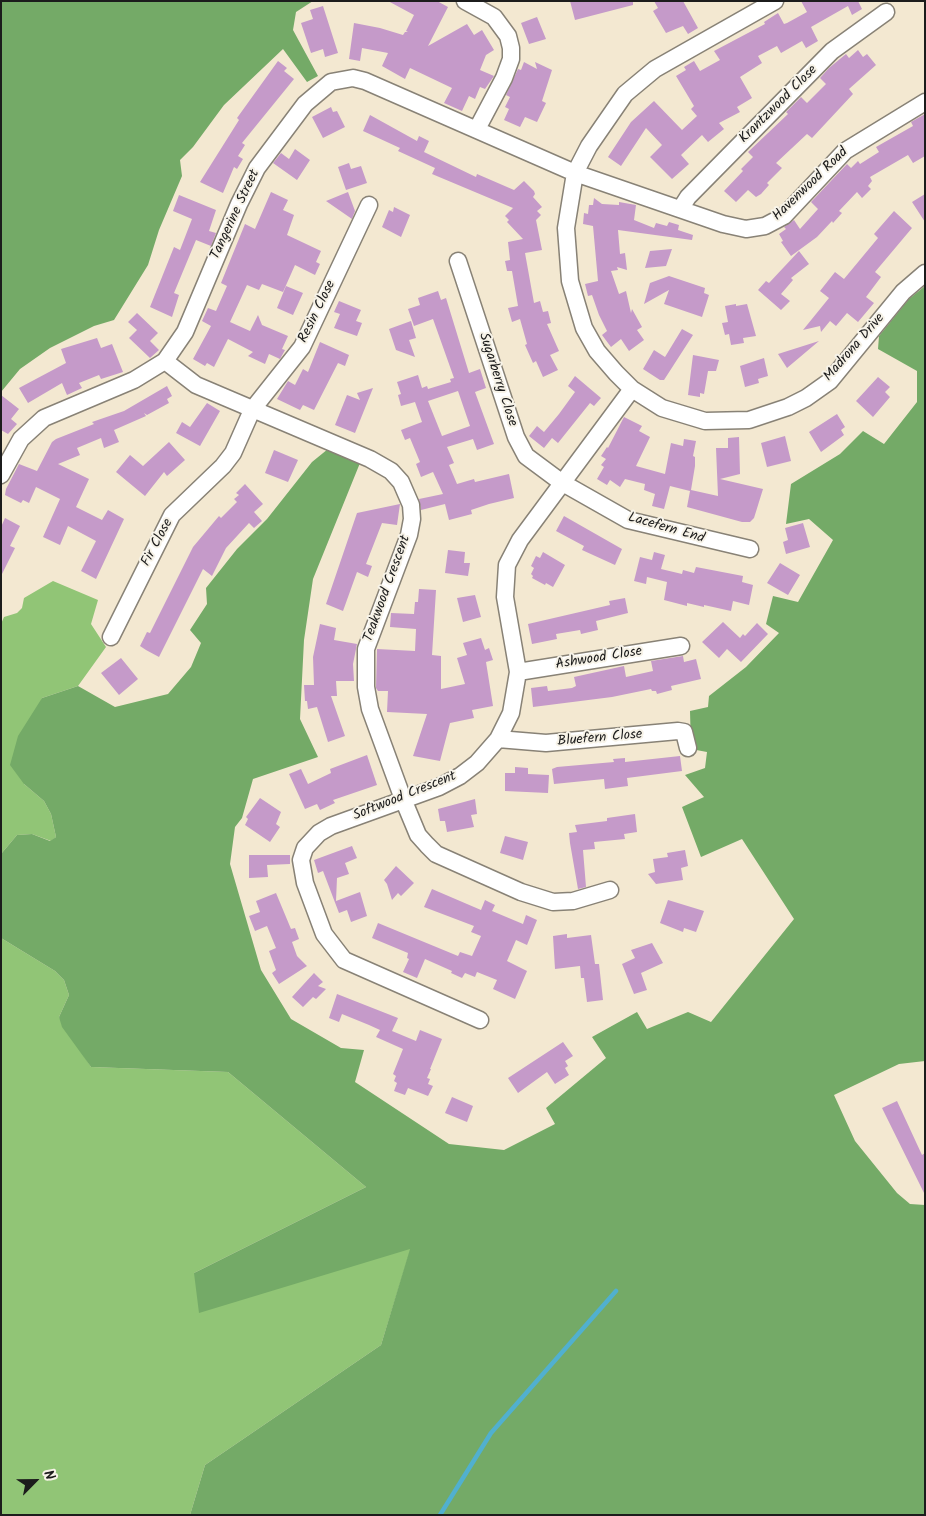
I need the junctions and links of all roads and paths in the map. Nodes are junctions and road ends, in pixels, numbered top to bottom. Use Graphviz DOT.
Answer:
graph roads {
  1 [pos="465,1"];
  2 [pos="775,1"];
  3 [pos="886,12"];
  4 [pos="925,102"];
  5 [pos="477,129"];
  6 [pos="575,173"];
  7 [pos="370,206"];
  8 [pos="681,208"];
  9 [pos="458,261"];
  10 [pos="925,273"];
  11 [pos="165,361"];
  12 [pos="632,389"];
  13 [pos="252,410"];
  14 [pos="1,475"];
  15 [pos="561,482"];
  16 [pos="750,549"];
  17 [pos="111,637"];
  18 [pos="681,646"];
  19 [pos="518,672"];
  20 [pos="498,739"];
  21 [pos="688,748"];
  22 [pos="403,799"];
  23 [pos="610,890"];
  24 [pos="480,1020"];
  1 -- 5 [label="street"];
  2 -- 6 [label="street, Madrona Drive"];
  3 -- 8 [label="street, Krantzwood Close"];
  4 -- 8 [label="street, Havenwood Road"];
  5 -- 6 [label="street, Tangerine Street"];
  5 -- 11 [label="street, Tangerine Street"];
  6 -- 8 [label="street, Havenwood Road"];
  6 -- 12 [label="street, Madrona Drive"];
  7 -- 13 [label="street, Resin Close"];
  9 -- 15 [label="street, Sugarberry Close"];
  10 -- 12 [label="street, Madrona Drive"];
  11 -- 13 [label="street, Teakwood Crescent"];
  11 -- 14 [label="street, Tangerine Street"];
  12 -- 15 [label="street, Softwood Crescent"];
  13 -- 17 [label="street, Fir Close"];
  13 -- 22 [label="street, Teakwood Crescent"];
  15 -- 16 [label="street, Lacefern End"];
  15 -- 19 [label="street, Softwood Crescent"];
  18 -- 19 [label="street, Ashwood Close"];
  19 -- 20 [label="street, Softwood Crescent"];
  20 -- 21 [label="street, Bluefern Close"];
  20 -- 22 [label="street, Softwood Crescent"];
  22 -- 23 [label="street, Teakwood Crescent"];
  22 -- 24 [label="street, Softwood Crescent"];
}
